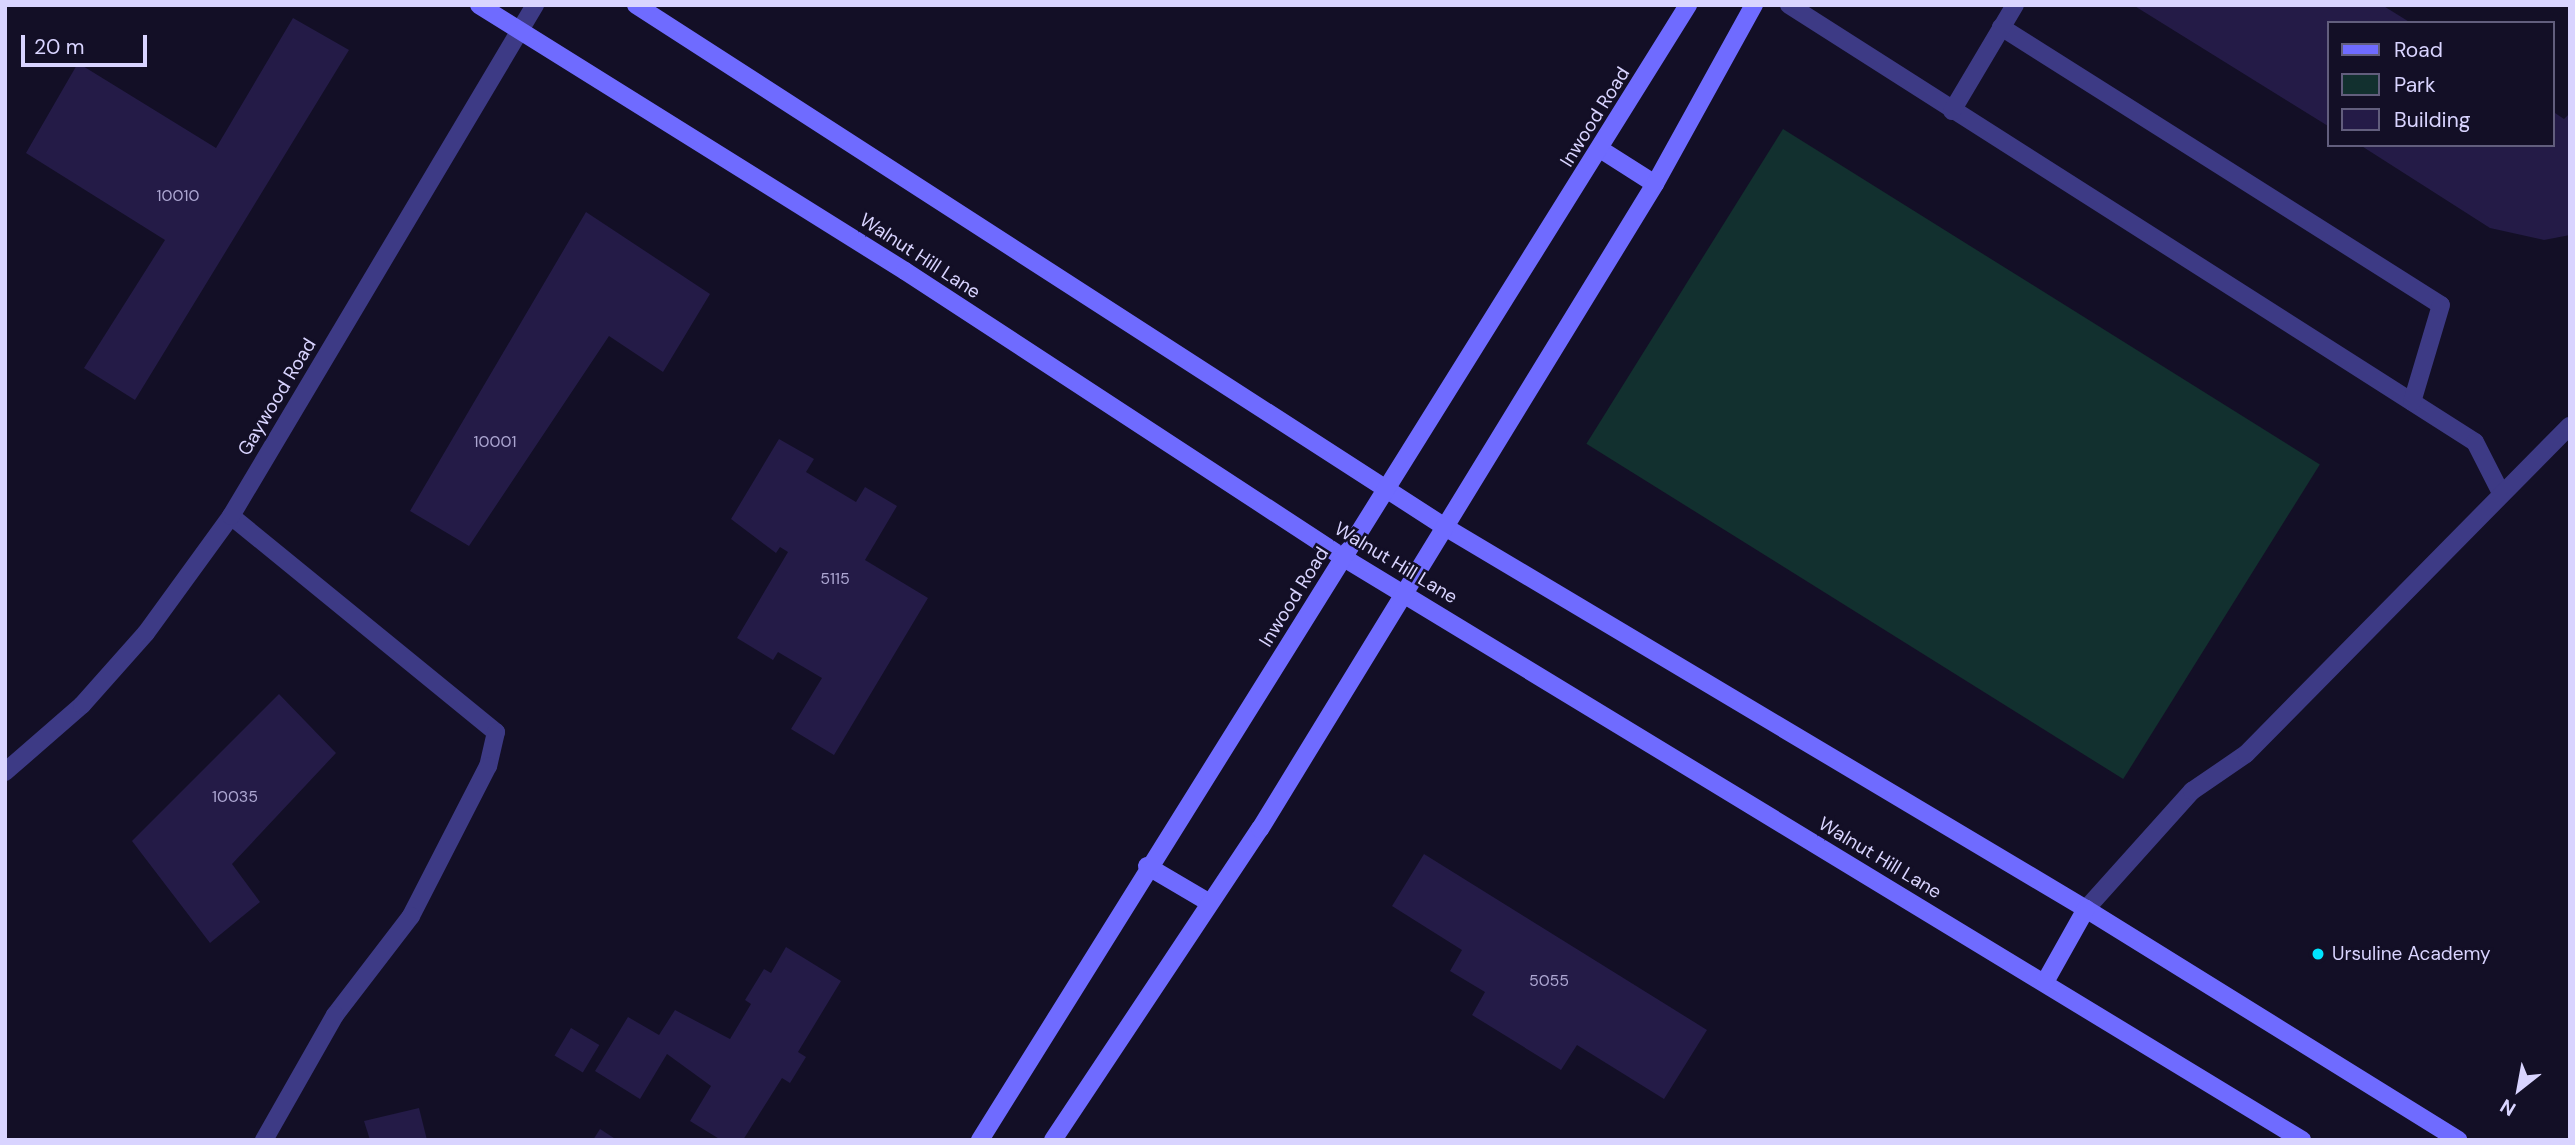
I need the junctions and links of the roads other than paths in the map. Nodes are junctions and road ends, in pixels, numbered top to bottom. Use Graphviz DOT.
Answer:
graph roads {
  1 [pos="479,5"];
  2 [pos="535,5"];
  3 [pos="636,5"];
  4 [pos="1688,5"];
  5 [pos="1754,5"];
  6 [pos="1788,5"];
  7 [pos="2015,5"];
  8 [pos="2001,27"];
  9 [pos="520,30"];
  10 [pos="1952,111"];
  11 [pos="1600,149"];
  12 [pos="1655,184"];
  13 [pos="2412,402"];
  14 [pos="2570,426"];
  15 [pos="1386,490"];
  16 [pos="2501,493"];
  17 [pos="231,516"];
  18 [pos="1445,527"];
  19 [pos="1343,558"];
  20 [pos="1405,594"];
  21 [pos="5,772"];
  22 [pos="1147,866"];
  23 [pos="1208,902"];
  24 [pos="2086,909"];
  25 [pos="2045,982"];
  26 [pos="264,1140"];
  27 [pos="980,1140"];
  28 [pos="1052,1140"];
  29 [pos="2302,1140"];
  30 [pos="2458,1140"];
  1 -- 9 [label="main road, Walnut Hill Lane"];
  2 -- 9 [label="street, Gaywood Road"];
  3 -- 15 [label="main road"];
  4 -- 11 [label="main road, Inwood Road"];
  5 -- 12 [label="main road"];
  6 -- 10 [label="street"];
  7 -- 8 [label="street"];
  8 -- 10 [label="street"];
  8 -- 13 [label="street"];
  9 -- 17 [label="street, Gaywood Road"];
  9 -- 19 [label="main road, Walnut Hill Lane"];
  10 -- 13 [label="street"];
  11 -- 12 [label="main road"];
  11 -- 15 [label="main road, Inwood Road"];
  12 -- 18 [label="main road"];
  13 -- 16 [label="street"];
  14 -- 16 [label="street"];
  15 -- 18 [label="main road"];
  15 -- 19 [label="main road, Inwood Road"];
  16 -- 24 [label="street"];
  17 -- 21 [label="street, Gaywood Road"];
  17 -- 26 [label="street"];
  18 -- 20 [label="main road"];
  18 -- 24 [label="main road"];
  19 -- 20 [label="main road, Walnut Hill Lane"];
  19 -- 22 [label="main road, Inwood Road"];
  20 -- 23 [label="main road"];
  20 -- 25 [label="main road, Walnut Hill Lane"];
  22 -- 23 [label="main road"];
  22 -- 27 [label="main road, Inwood Road"];
  23 -- 28 [label="main road"];
  24 -- 25 [label="main road"];
  24 -- 30 [label="main road"];
  25 -- 29 [label="main road, Walnut Hill Lane"];
}
